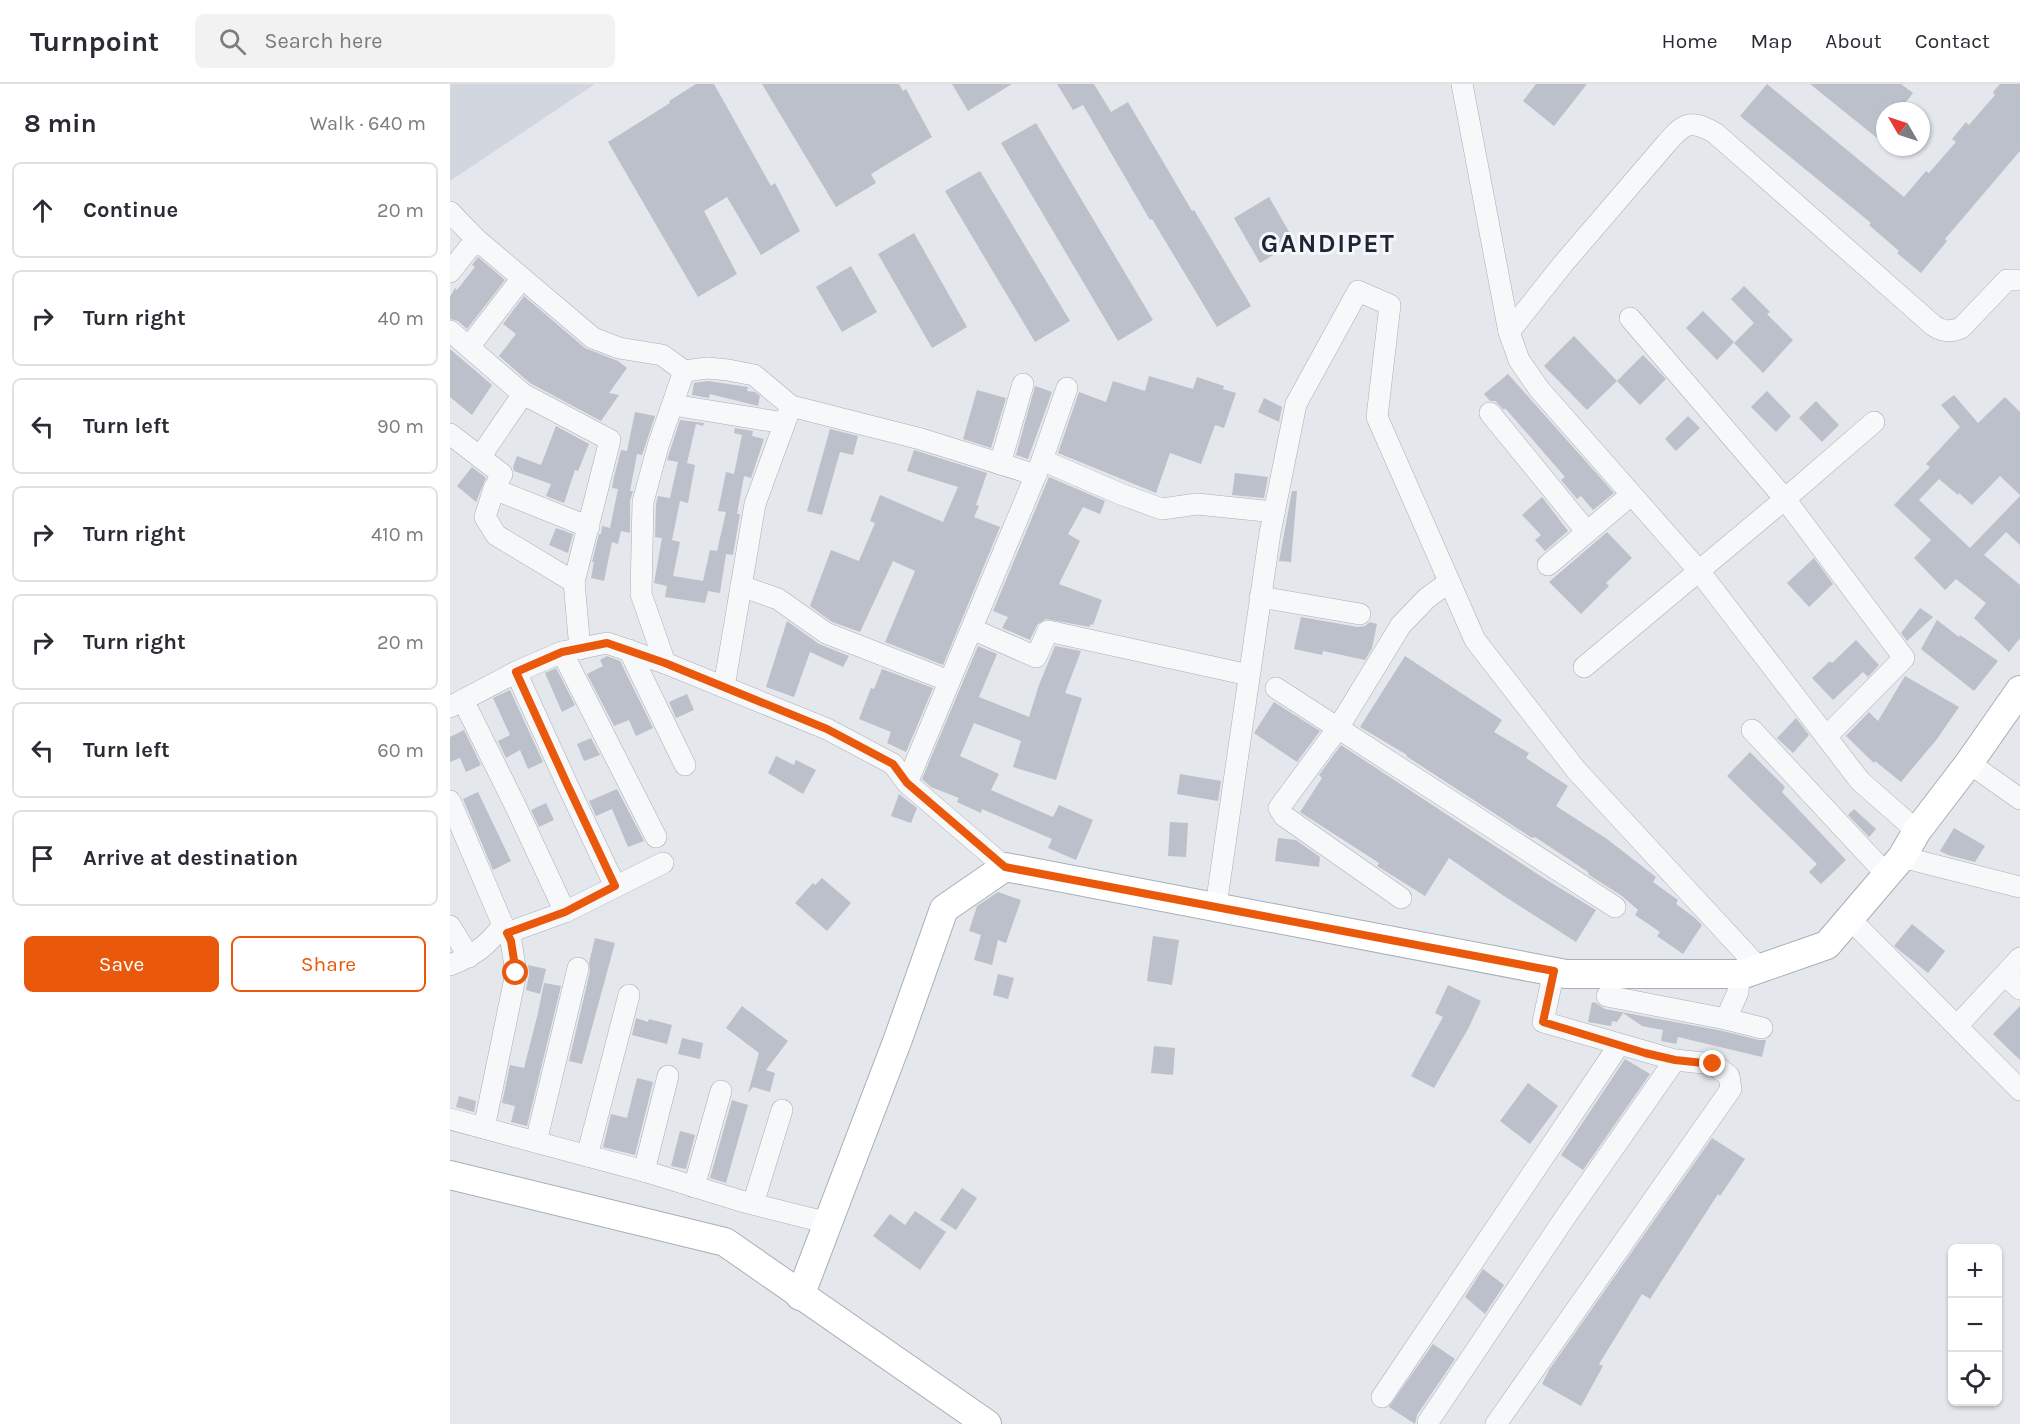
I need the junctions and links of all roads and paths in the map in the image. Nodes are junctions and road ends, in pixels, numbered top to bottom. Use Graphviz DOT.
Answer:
graph roads {
  1 [pos="1462,84"];
  2 [pos="450,212"];
  3 [pos="476,239"];
  4 [pos="450,272"];
  5 [pos="522,278"];
  6 [pos="2020,280"];
  7 [pos="1630,318"];
  8 [pos="450,331"];
  9 [pos="1509,332"];
  10 [pos="470,347"];
  11 [pos="684,371"];
  12 [pos="1023,384"];
  13 [pos="1067,388"];
  14 [pos="523,394"];
  15 [pos="673,405"];
  16 [pos="1490,412"];
  17 [pos="787,415"];
  18 [pos="1874,422"];
  19 [pos="450,434"];
  20 [pos="480,457"];
  21 [pos="1000,464"];
  22 [pos="1039,467"];
  23 [pos="494,489"];
  24 [pos="1631,495"];
  25 [pos="1785,500"];
  26 [pos="1274,512"];
  27 [pos="589,527"];
  28 [pos="1587,532"];
  29 [pos="1548,565"];
  30 [pos="1698,572"];
  31 [pos="574,582"];
  32 [pos="1449,582"];
  33 [pos="741,586"];
  34 [pos="1260,597"];
  35 [pos="1360,614"];
  36 [pos="972,629"];
  37 [pos="629,650"];
  38 [pos="571,651"];
  39 [pos="665,663"];
  40 [pos="1584,667"];
  41 [pos="516,672"];
  42 [pos="1249,675"];
  43 [pos="949,681"];
  44 [pos="724,687"];
  45 [pos="1276,688"];
  46 [pos="2020,690"];
  47 [pos="456,703"];
  48 [pos="1338,728"];
  49 [pos="1752,730"];
  50 [pos="1826,737"];
  51 [pos="1969,763"];
  52 [pos="685,765"];
  53 [pos="907,783"];
  54 [pos="2020,799"];
  55 [pos="450,801"];
  56 [pos="1917,831"];
  57 [pos="656,837"];
  58 [pos="663,863"];
  59 [pos="1894,866"];
  60 [pos="1005,867"];
  61 [pos="615,886"];
  62 [pos="2020,887"];
  63 [pos="1401,898"];
  64 [pos="1216,906"];
  65 [pos="1615,907"];
  66 [pos="565,912"];
  67 [pos="1850,919"];
  68 [pos="450,926"];
  69 [pos="507,933"];
  70 [pos="2020,958"];
  71 [pos="460,961"];
  72 [pos="578,968"];
  73 [pos="1554,971"];
  74 [pos="1749,972"];
  75 [pos="2012,982"];
  76 [pos="629,995"];
  77 [pos="1607,996"];
  78 [pos="1726,1019"];
  79 [pos="1957,1026"];
  80 [pos="1762,1028"];
  81 [pos="1619,1045"];
  82 [pos="1675,1060"];
  83 [pos="668,1076"];
  84 [pos="2020,1090"];
  85 [pos="721,1091"];
  86 [pos="782,1110"];
  87 [pos="450,1119"];
  88 [pos="484,1128"];
  89 [pos="536,1142"];
  90 [pos="587,1156"];
  91 [pos="644,1171"];
  92 [pos="450,1175"];
  93 [pos="694,1187"];
  94 [pos="753,1204"];
  95 [pos="828,1223"];
  96 [pos="800,1296"];
  97 [pos="1382,1397"];
  98 [pos="1428,1422"];
  99 [pos="987,1424"];
  100 [pos="1496,1424"];
  1 -- 9 [label="street"];
  2 -- 3 [label="street"];
  3 -- 4 [label="street"];
  3 -- 5 [label="street"];
  5 -- 10 [label="street"];
  5 -- 11 [label="street"];
  6 -- 9 [label="street"];
  7 -- 25 [label="street"];
  8 -- 10 [label="street"];
  9 -- 24 [label="street"];
  10 -- 14 [label="street"];
  11 -- 15 [label="street"];
  11 -- 17 [label="street"];
  12 -- 21 [label="street"];
  13 -- 22 [label="street"];
  14 -- 20 [label="street"];
  14 -- 27 [label="street"];
  15 -- 17 [label="street"];
  15 -- 39 [label="street"];
  16 -- 28 [label="street"];
  17 -- 21 [label="street"];
  17 -- 33 [label="street"];
  18 -- 25 [label="street"];
  19 -- 20 [label="street"];
  20 -- 23 [label="street"];
  21 -- 22 [label="street"];
  22 -- 26 [label="street"];
  22 -- 36 [label="street"];
  23 -- 27 [label="street"];
  23 -- 31 [label="street"];
  24 -- 28 [label="street"];
  24 -- 30 [label="street"];
  25 -- 30 [label="street"];
  25 -- 50 [label="street"];
  26 -- 32 [label="street"];
  26 -- 34 [label="street"];
  27 -- 31 [label="street"];
  28 -- 29 [label="street"];
  30 -- 40 [label="street"];
  30 -- 50 [label="street"];
  31 -- 38 [label="street"];
  32 -- 48 [label="street"];
  32 -- 74 [label="street"];
  33 -- 43 [label="street"];
  33 -- 44 [label="street"];
  34 -- 35 [label="street"];
  34 -- 42 [label="street"];
  36 -- 42 [label="street"];
  36 -- 43 [label="street"];
  37 -- 38 [label="street"];
  37 -- 39 [label="street"];
  37 -- 52 [label="street"];
  38 -- 41 [label="street"];
  38 -- 57 [label="street"];
  39 -- 44 [label="street"];
  41 -- 47 [label="street"];
  41 -- 61 [label="street"];
  42 -- 64 [label="street"];
  43 -- 53 [label="street"];
  44 -- 53 [label="street"];
  45 -- 48 [label="street"];
  46 -- 51 [label="street"];
  47 -- 66 [label="street"];
  48 -- 63 [label="street"];
  48 -- 65 [label="street"];
  49 -- 59 [label="street"];
  50 -- 56 [label="street"];
  51 -- 54 [label="street"];
  51 -- 56 [label="street"];
  53 -- 60 [label="street"];
  55 -- 69 [label="street"];
  56 -- 59 [label="street"];
  58 -- 61 [label="street"];
  59 -- 62 [label="street"];
  59 -- 67 [label="street"];
  60 -- 64 [label="street"];
  60 -- 95 [label="street"];
  61 -- 66 [label="street"];
  64 -- 73 [label="street"];
  66 -- 69 [label="street"];
  67 -- 74 [label="street"];
  67 -- 79 [label="street"];
  68 -- 71 [label="street"];
  69 -- 71 [label="street"];
  69 -- 88 [label="street"];
  70 -- 75 [label="street"];
  72 -- 89 [label="street"];
  73 -- 74 [label="street"];
  73 -- 81 [label="street"];
  74 -- 78 [label="street"];
  75 -- 79 [label="street"];
  76 -- 90 [label="street"];
  77 -- 78 [label="street"];
  78 -- 80 [label="street"];
  79 -- 84 [label="street"];
  81 -- 82 [label="street"];
  81 -- 97 [label="street"];
  82 -- 98 [label="street"];
  82 -- 100 [label="street"];
  83 -- 91 [label="street"];
  85 -- 93 [label="street"];
  86 -- 94 [label="street"];
  87 -- 88 [label="street"];
  88 -- 89 [label="street"];
  89 -- 90 [label="street"];
  90 -- 91 [label="street"];
  91 -- 93 [label="street"];
  92 -- 96 [label="street"];
  93 -- 94 [label="street"];
  94 -- 95 [label="street"];
  95 -- 96 [label="street"];
  96 -- 99 [label="street"];
}
